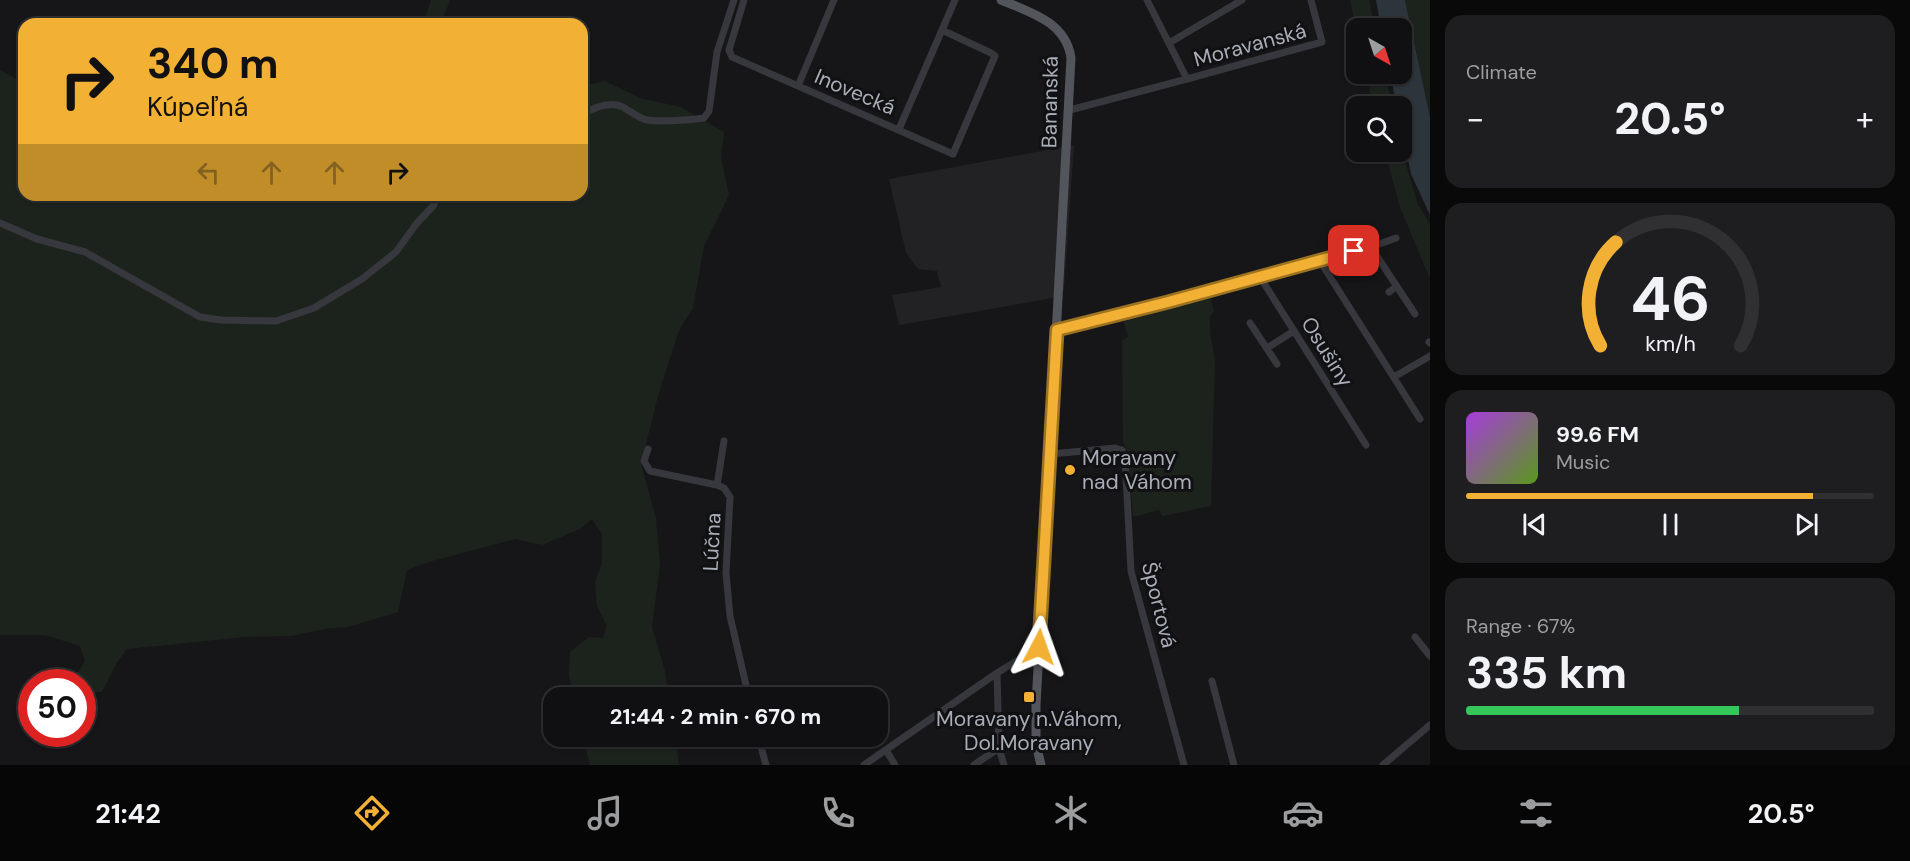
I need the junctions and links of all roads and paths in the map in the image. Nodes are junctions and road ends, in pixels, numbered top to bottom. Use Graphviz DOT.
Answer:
graph roads {
  1 [pos="734,0"];
  2 [pos="744,0"];
  3 [pos="834,0"];
  4 [pos="955,0"];
  5 [pos="1148,0"];
  6 [pos="1242,0"];
  7 [pos="1311,0"];
  8 [pos="1006,1"];
  9 [pos="942,30"];
  10 [pos="1170,43"];
  11 [pos="1187,79"];
  12 [pos="798,86"];
  13 [pos="1070,110"];
  14 [pos="588,111"];
  15 [pos="899,129"];
  16 [pos="436,201"];
  17 [pos="0,223"];
  18 [pos="1396,238"];
  19 [pos="1371,247"];
  20 [pos="1320,261"];
  21 [pos="1260,277"];
  22 [pos="1397,286"];
  23 [pos="1389,292"];
  24 [pos="1416,314"];
  25 [pos="1250,323"];
  26 [pos="1057,330"];
  27 [pos="1294,331"];
  28 [pos="1267,348"];
  29 [pos="1430,356"];
  30 [pos="1277,364"];
  31 [pos="1394,377"];
  32 [pos="1420,419"];
  33 [pos="724,441"];
  34 [pos="1366,445"];
  35 [pos="648,449"];
  36 [pos="1051,454"];
  37 [pos="717,484"];
  38 [pos="1415,638"];
  39 [pos="1039,647"];
  40 [pos="1430,656"];
  41 [pos="997,673"];
  42 [pos="1212,681"];
  43 [pos="746,687"];
  44 [pos="1430,725"];
  45 [pos="761,747"];
  46 [pos="999,748"];
  47 [pos="886,750"];
  48 [pos="766,765"];
  49 [pos="864,765"];
  50 [pos="895,765"];
  51 [pos="974,765"];
  52 [pos="1004,765"];
  53 [pos="1041,765"];
  54 [pos="1184,765"];
  55 [pos="1234,765"];
  56 [pos="1383,765"];
  1 -- 14 [label="street"];
  2 -- 12 [label="street, Inovecká"];
  3 -- 12 [label="street, Inovecká"];
  4 -- 9 [label="street"];
  5 -- 10 [label="street, Moravanská"];
  6 -- 10 [label="street, Moravanská"];
  7 -- 11 [label="street, Moravanská"];
  8 -- 13 [label="main road, Bananská"];
  9 -- 15 [label="street"];
  9 -- 15 [label="street, Inovecká"];
  10 -- 11 [label="street, Moravanská"];
  11 -- 13 [label="street, Moravanská"];
  12 -- 15 [label="street, Inovecká"];
  13 -- 26 [label="main road, Bananská"];
  16 -- 17 [label="street"];
  18 -- 19 [label="street"];
  19 -- 20 [label="street"];
  19 -- 22 [label="street"];
  20 -- 21 [label="street"];
  20 -- 31 [label="street"];
  21 -- 26 [label="street"];
  21 -- 27 [label="street, Osušiny"];
  22 -- 23 [label="street"];
  22 -- 24 [label="street"];
  25 -- 28 [label="street"];
  26 -- 36 [label="main road, Bananská"];
  27 -- 28 [label="street"];
  27 -- 34 [label="street, Osušiny"];
  28 -- 30 [label="street"];
  29 -- 31 [label="street"];
  31 -- 32 [label="street"];
  33 -- 37 [label="street"];
  35 -- 37 [label="street, Lúčna"];
  36 -- 39 [label="main road, Bananská"];
  36 -- 54 [label="street, Športová"];
  37 -- 43 [label="street, Lúčna"];
  38 -- 40 [label="street"];
  39 -- 41 [label="street"];
  39 -- 53 [label="main road, Bananská"];
  41 -- 46 [label="street"];
  41 -- 47 [label="street"];
  42 -- 55 [label="street"];
  44 -- 56 [label="street"];
  45 -- 48 [label="street"];
  46 -- 51 [label="street"];
  46 -- 52 [label="street"];
  47 -- 49 [label="street"];
  47 -- 50 [label="street"];
}
